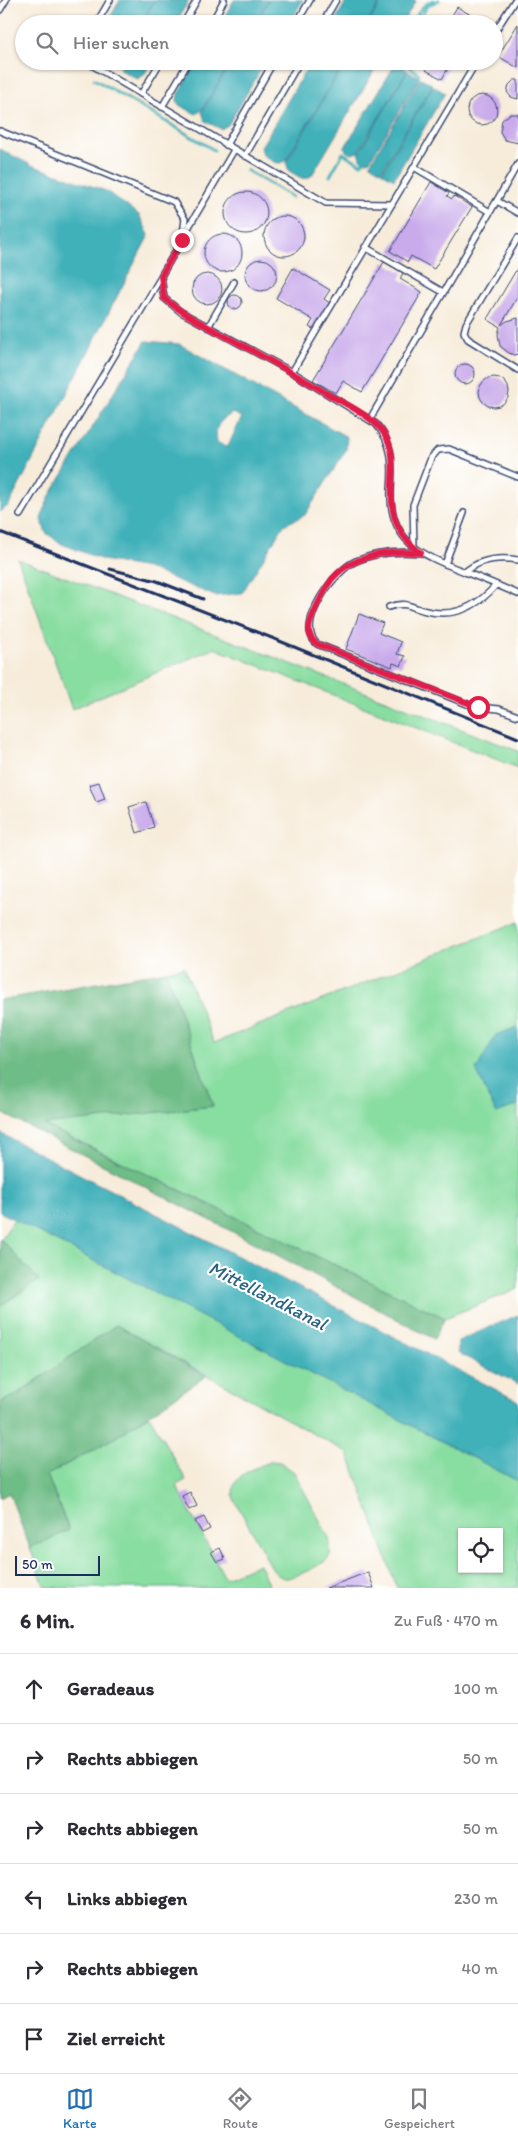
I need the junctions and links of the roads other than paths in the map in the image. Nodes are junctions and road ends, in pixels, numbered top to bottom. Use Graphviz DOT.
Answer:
graph roads {
  1 [pos="6,0"];
  2 [pos="110,0"];
  3 [pos="197,0"];
  4 [pos="224,0"];
  5 [pos="310,0"];
  6 [pos="336,0"];
  7 [pos="515,0"];
  8 [pos="0,10"];
  9 [pos="101,15"];
  10 [pos="188,15"];
  11 [pos="215,15"];
  12 [pos="301,15"];
  13 [pos="327,15"];
  14 [pos="503,19"];
  15 [pos="100,70"];
  16 [pos="156,70"];
  17 [pos="183,70"];
  18 [pos="269,70"];
  19 [pos="295,70"];
  20 [pos="472,70"];
  21 [pos="141,94"];
  22 [pos="162,107"];
  23 [pos="0,131"];
  24 [pos="226,145"];
  25 [pos="234,150"];
  26 [pos="245,156"];
  27 [pos="518,164"];
  28 [pos="414,167"];
  29 [pos="497,201"];
  30 [pos="392,204"];
  31 [pos="490,212"];
  32 [pos="518,213"];
  33 [pos="518,238"];
  34 [pos="182,240"];
  35 [pos="365,247"];
  36 [pos="161,276"];
  37 [pos="234,282"];
  38 [pos="443,292"];
  39 [pos="208,326"];
  40 [pos="518,370"];
  41 [pos="292,372"];
  42 [pos="370,420"];
  43 [pos="518,477"];
  44 [pos="464,513"];
  45 [pos="20,515"];
  46 [pos="414,547"];
  47 [pos="421,553"];
  48 [pos="518,560"];
  49 [pos="445,564"];
  50 [pos="465,572"];
  51 [pos="496,585"];
  52 [pos="518,595"];
  53 [pos="388,607"];
  54 [pos="518,716"];
  1 -- 8 [label="lane"];
  2 -- 9 [label="lane"];
  3 -- 10 [label="lane"];
  4 -- 11 [label="lane"];
  5 -- 12 [label="lane"];
  6 -- 13 [label="lane"];
  7 -- 14 [label="lane"];
  15 -- 21 [label="lane"];
  16 -- 21 [label="lane"];
  17 -- 22 [label="lane"];
  18 -- 24 [label="lane"];
  19 -- 26 [label="lane"];
  20 -- 28 [label="lane"];
  21 -- 22 [label="lane"];
  22 -- 24 [label="lane"];
  23 -- 34 [label="lane"];
  24 -- 25 [label="lane"];
  25 -- 26 [label="lane"];
  25 -- 34 [label="lane"];
  26 -- 30 [label="lane"];
  27 -- 29 [label="lane"];
  28 -- 30 [label="lane"];
  28 -- 31 [label="lane"];
  29 -- 31 [label="lane"];
  29 -- 32 [label="lane"];
  30 -- 35 [label="lane"];
  31 -- 38 [label="lane"];
  33 -- 40 [label="lane"];
  34 -- 36 [label="lane"];
  35 -- 38 [label="lane"];
  35 -- 41 [label="lane"];
  36 -- 39 [label="lane"];
  36 -- 45 [label="lane"];
  37 -- 39 [label="lane"];
  38 -- 42 [label="lane"];
  39 -- 41 [label="lane"];
  41 -- 42 [label="lane"];
  42 -- 46 [label="lane"];
  43 -- 46 [label="lane"];
  44 -- 49 [label="lane"];
  46 -- 47 [label="lane"];
  47 -- 49 [label="lane"];
  47 -- 54 [label="lane"];
  48 -- 50 [label="lane"];
  49 -- 50 [label="lane"];
  50 -- 51 [label="lane"];
  51 -- 52 [label="lane"];
  51 -- 53 [label="lane"];
}
